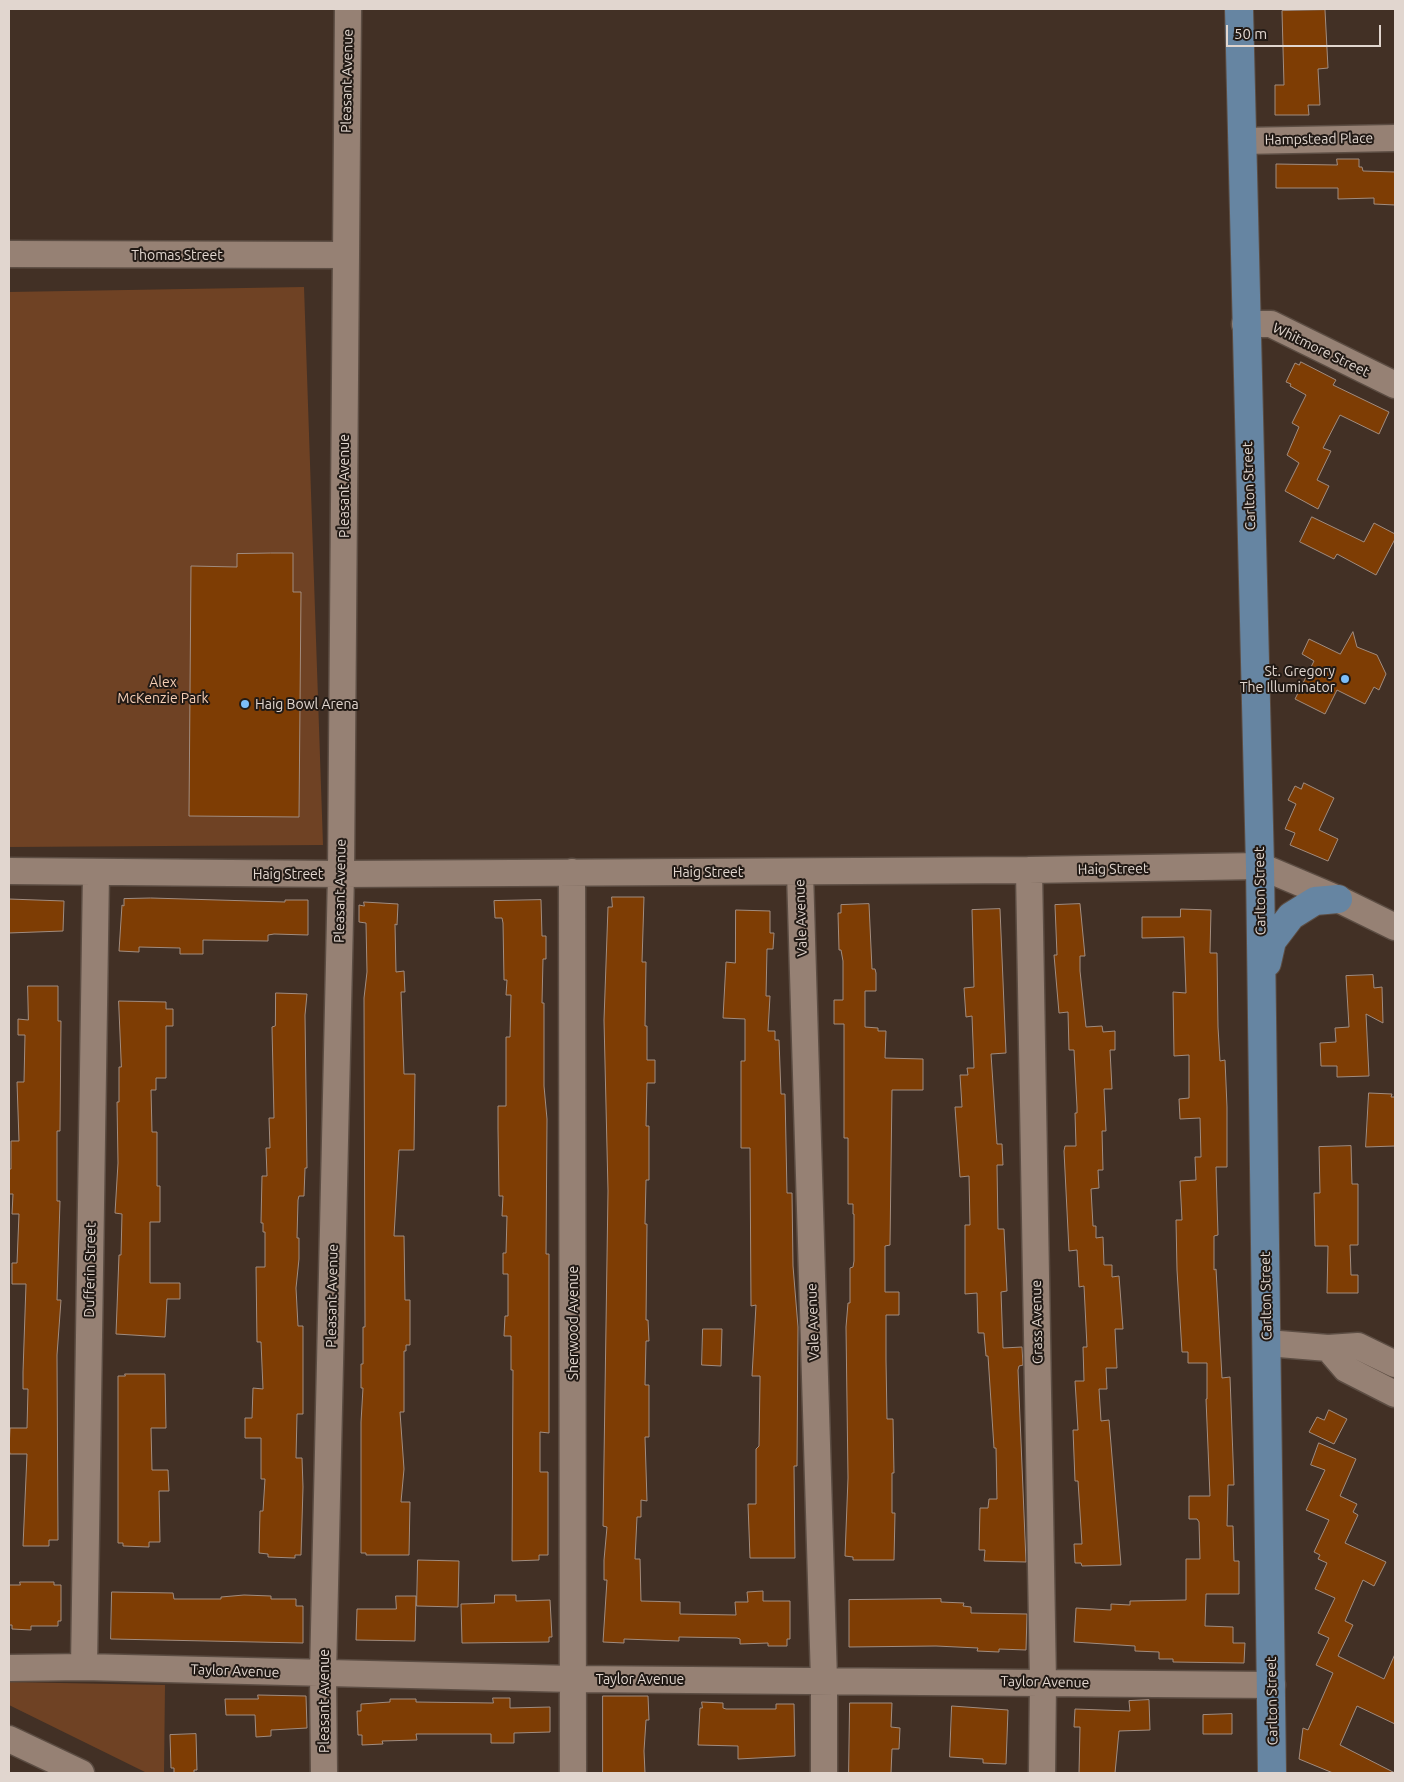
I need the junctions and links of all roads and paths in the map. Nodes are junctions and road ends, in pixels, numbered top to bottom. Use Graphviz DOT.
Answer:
graph roads {
  1 [pos="348,9"];
  2 [pos="1239,9"];
  3 [pos="1395,138"];
  4 [pos="1242,141"];
  5 [pos="9,254"];
  6 [pos="346,255"];
  7 [pos="1245,324"];
  8 [pos="1395,385"];
  9 [pos="1260,866"];
  10 [pos="1029,870"];
  11 [pos="9,872"];
  12 [pos="96,872"];
  13 [pos="572,872"];
  14 [pos="800,872"];
  15 [pos="341,874"];
  16 [pos="1338,899"];
  17 [pos="1395,927"];
  18 [pos="1261,987"];
  19 [pos="1267,1343"];
  20 [pos="1328,1348"];
  21 [pos="1395,1364"];
  22 [pos="1395,1394"];
  23 [pos="84,1667"];
  24 [pos="9,1668"];
  25 [pos="324,1674"];
  26 [pos="573,1678"];
  27 [pos="824,1680"];
  28 [pos="1043,1682"];
  29 [pos="1272,1685"];
  30 [pos="9,1739"];
  31 [pos="55,1767"];
  32 [pos="81,1773"];
  33 [pos="324,1773"];
  34 [pos="573,1773"];
  35 [pos="824,1773"];
  36 [pos="1042,1773"];
  37 [pos="1272,1773"];
  1 -- 6 [label="street, Pleasant Avenue"];
  2 -- 4 [label="main road, Carlton Street"];
  3 -- 4 [label="street, Hampstead Place"];
  4 -- 7 [label="main road, Carlton Street"];
  5 -- 6 [label="street, Thomas Street"];
  6 -- 15 [label="street, Pleasant Avenue"];
  7 -- 8 [label="street, Whitmore Street"];
  7 -- 9 [label="main road, Carlton Street"];
  9 -- 10 [label="street, Haig Street"];
  9 -- 16 [label="street, Haig Street"];
  9 -- 18 [label="main road, Carlton Street"];
  10 -- 14 [label="street, Haig Street"];
  10 -- 28 [label="street, Grass Avenue"];
  11 -- 12 [label="street, Haig Street"];
  12 -- 15 [label="street, Haig Street"];
  12 -- 23 [label="street, Dufferin Street"];
  13 -- 14 [label="street, Haig Street"];
  13 -- 15 [label="street, Haig Street"];
  13 -- 26 [label="street, Sherwood Avenue"];
  14 -- 27 [label="street, Vale Avenue"];
  15 -- 25 [label="street, Pleasant Avenue"];
  16 -- 17 [label="street, Haig Street"];
  16 -- 18 [label="main road"];
  18 -- 19 [label="main road, Carlton Street"];
  19 -- 20 [label="street"];
  19 -- 29 [label="main road, Carlton Street"];
  20 -- 21 [label="street"];
  20 -- 22 [label="street"];
  23 -- 24 [label="street, Taylor Avenue"];
  23 -- 25 [label="street, Taylor Avenue"];
  25 -- 26 [label="street, Taylor Avenue"];
  25 -- 33 [label="street, Pleasant Avenue"];
  26 -- 27 [label="street, Taylor Avenue"];
  26 -- 34 [label="street, Sherwood Avenue"];
  27 -- 28 [label="street, Taylor Avenue"];
  27 -- 35 [label="street, Vale Avenue"];
  28 -- 29 [label="street, Taylor Avenue"];
  28 -- 36 [label="street, Grass Avenue"];
  29 -- 37 [label="main road, Carlton Street"];
  30 -- 31 [label="street"];
  31 -- 32 [label="street"];
}
